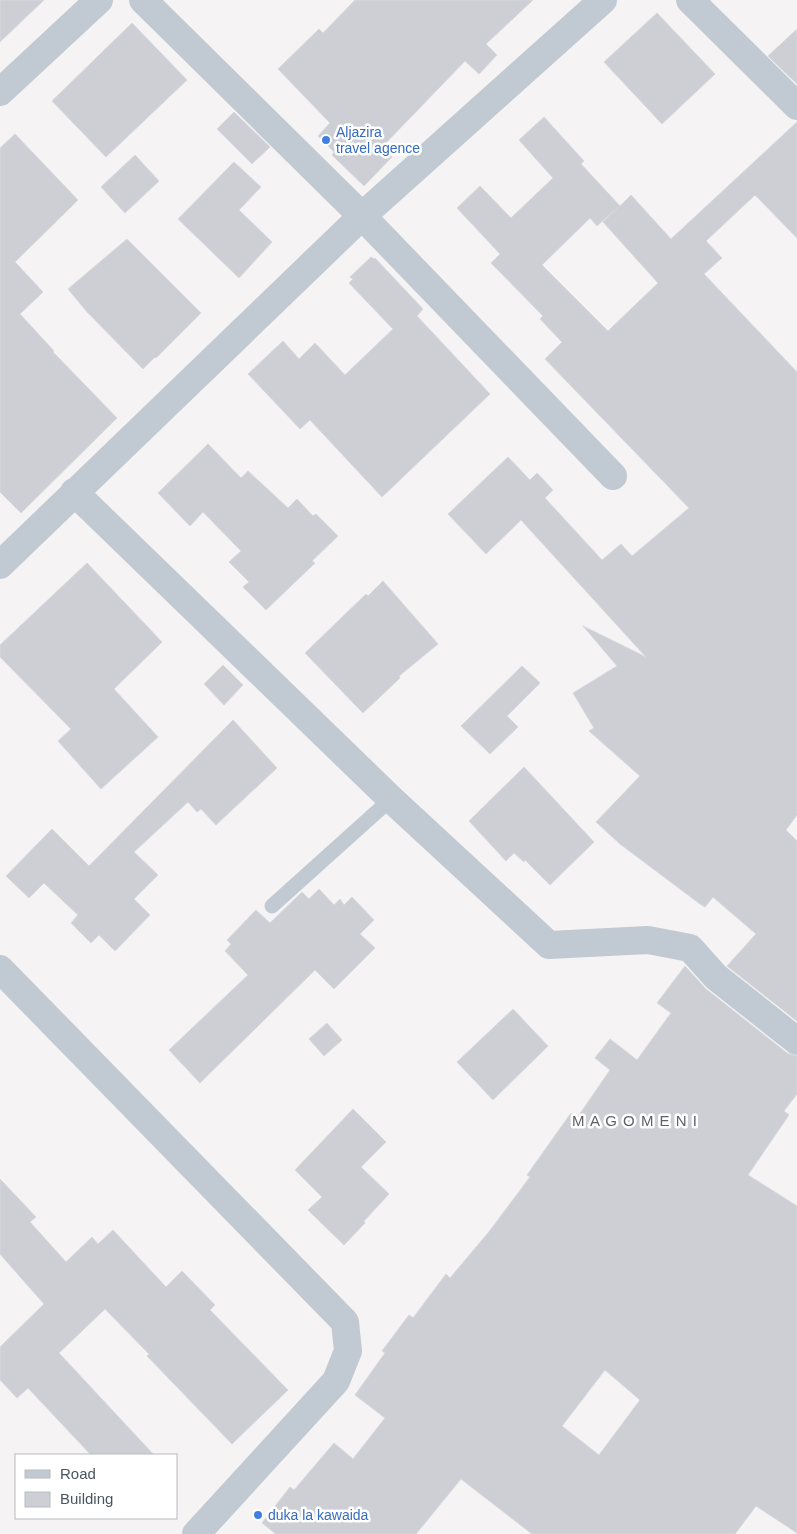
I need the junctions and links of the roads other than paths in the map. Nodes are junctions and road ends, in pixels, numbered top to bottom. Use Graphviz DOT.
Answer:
graph roads {
  1 [pos="99,0"];
  2 [pos="143,0"];
  3 [pos="603,0"];
  4 [pos="690,0"];
  5 [pos="0,92"];
  6 [pos="797,106"];
  7 [pos="362,216"];
  8 [pos="613,476"];
  9 [pos="74,492"];
  10 [pos="0,565"];
  11 [pos="391,799"];
  12 [pos="272,906"];
  13 [pos="0,969"];
  14 [pos="797,1041"];
  15 [pos="196,1534"];
  1 -- 5 [label="street"];
  2 -- 7 [label="street"];
  3 -- 7 [label="street"];
  4 -- 6 [label="street"];
  7 -- 8 [label="street"];
  7 -- 9 [label="street"];
  9 -- 10 [label="street"];
  9 -- 11 [label="street"];
  11 -- 12 [label="lane"];
  11 -- 14 [label="street"];
  13 -- 15 [label="street"];
}
